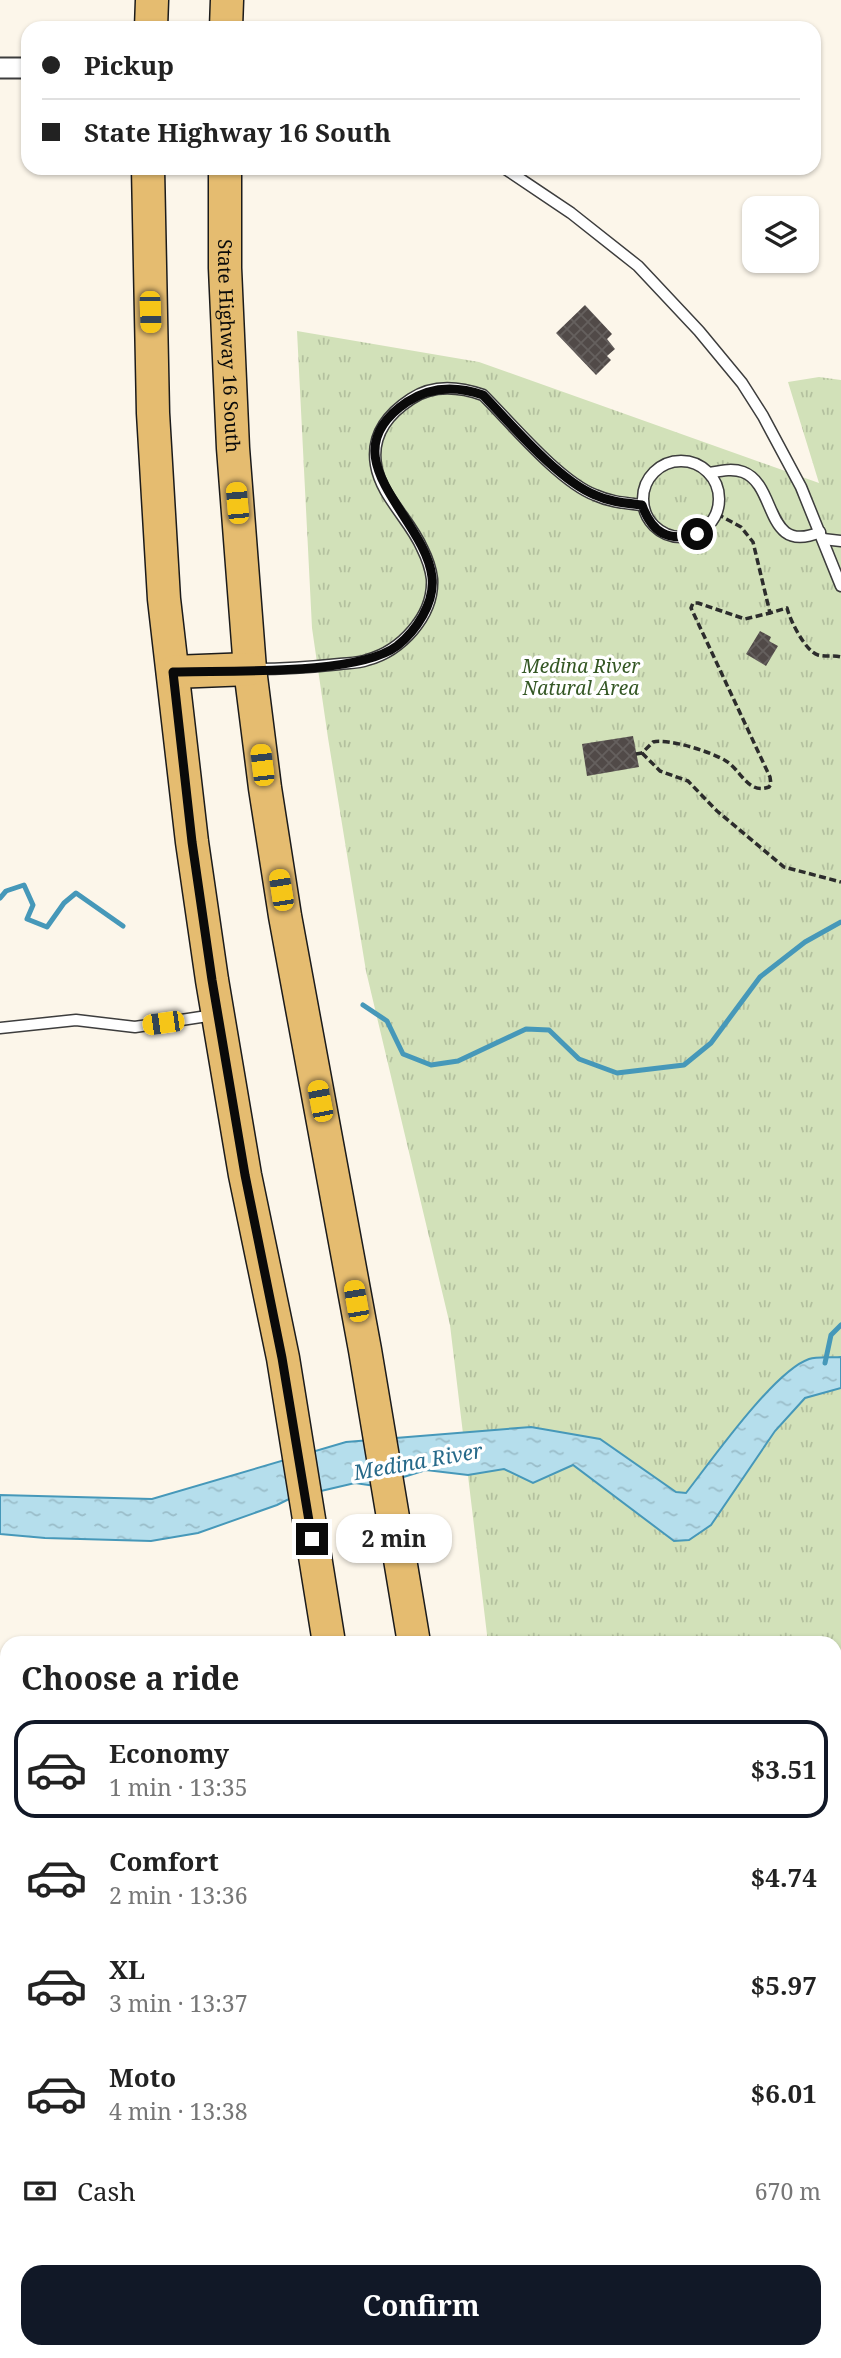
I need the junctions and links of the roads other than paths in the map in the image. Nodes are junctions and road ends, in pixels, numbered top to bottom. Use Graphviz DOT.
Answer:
graph roads {
  1 [pos="152,0"];
  2 [pos="227,0"];
  3 [pos="151,21"];
  4 [pos="226,21"];
  5 [pos="0,68"];
  6 [pos="21,68"];
  7 [pos="148,175"];
  8 [pos="225,175"];
  9 [pos="514,175"];
  10 [pos="709,473"];
  11 [pos="642,505"];
  12 [pos="822,535"];
  13 [pos="841,541"];
  14 [pos="841,586"];
  15 [pos="250,669"];
  16 [pos="173,672"];
  17 [pos="218,1014"];
  18 [pos="0,1028"];
  19 [pos="328,1636"];
  20 [pos="413,1636"];
  1 -- 3 [label="main road"];
  2 -- 4 [label="main road"];
  5 -- 6 [label="street"];
  7 -- 16 [label="main road"];
  8 -- 15 [label="main road, State Highway 16 South"];
  9 -- 12 [label="lane"];
  10 -- 11 [label="lane"];
  10 -- 11 [label="lane"];
  10 -- 12 [label="lane"];
  11 -- 15 [label="lane"];
  12 -- 13 [label="lane"];
  12 -- 14 [label="lane"];
  15 -- 16 [label="main road"];
  15 -- 20 [label="main road, State Highway 16 South"];
  16 -- 17 [label="main road"];
  17 -- 18 [label="lane"];
  17 -- 19 [label="main road"];
}
